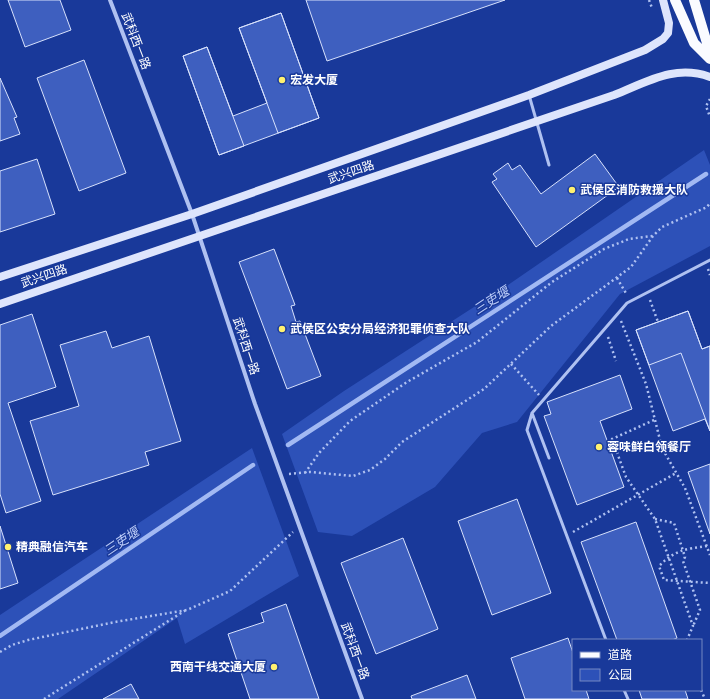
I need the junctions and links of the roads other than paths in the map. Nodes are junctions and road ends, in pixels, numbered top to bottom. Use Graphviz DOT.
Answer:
graph roads {
  1 [pos="110,0"];
  2 [pos="663,0"];
  3 [pos="675,0"];
  4 [pos="694,0"];
  5 [pos="710,53"];
  6 [pos="710,59"];
  7 [pos="710,77"];
  8 [pos="529,95"];
  9 [pos="536,122"];
  10 [pos="549,165"];
  11 [pos="192,214"];
  12 [pos="199,236"];
  13 [pos="710,260"];
  14 [pos="0,277"];
  15 [pos="0,304"];
  16 [pos="532,413"];
  17 [pos="549,458"];
  18 [pos="606,639"];
  19 [pos="362,699"];
  1 -- 11 [label="street, 武科西一路"];
  2 -- 8 [label="main road, 武兴四路"];
  3 -- 6 [label="main road"];
  4 -- 5 [label="main road"];
  7 -- 9 [label="main road, 武兴四路"];
  8 -- 9 [label="lane"];
  8 -- 11 [label="main road, 武兴四路"];
  9 -- 10 [label="lane"];
  9 -- 12 [label="main road, 武兴四路"];
  11 -- 12 [label="street, 武科西一路"];
  11 -- 14 [label="main road, 武兴四路"];
  12 -- 15 [label="main road, 武兴四路"];
  12 -- 19 [label="street, 武科西一路"];
  13 -- 16 [label="lane"];
  16 -- 17 [label="lane"];
  16 -- 18 [label="lane"];
}
